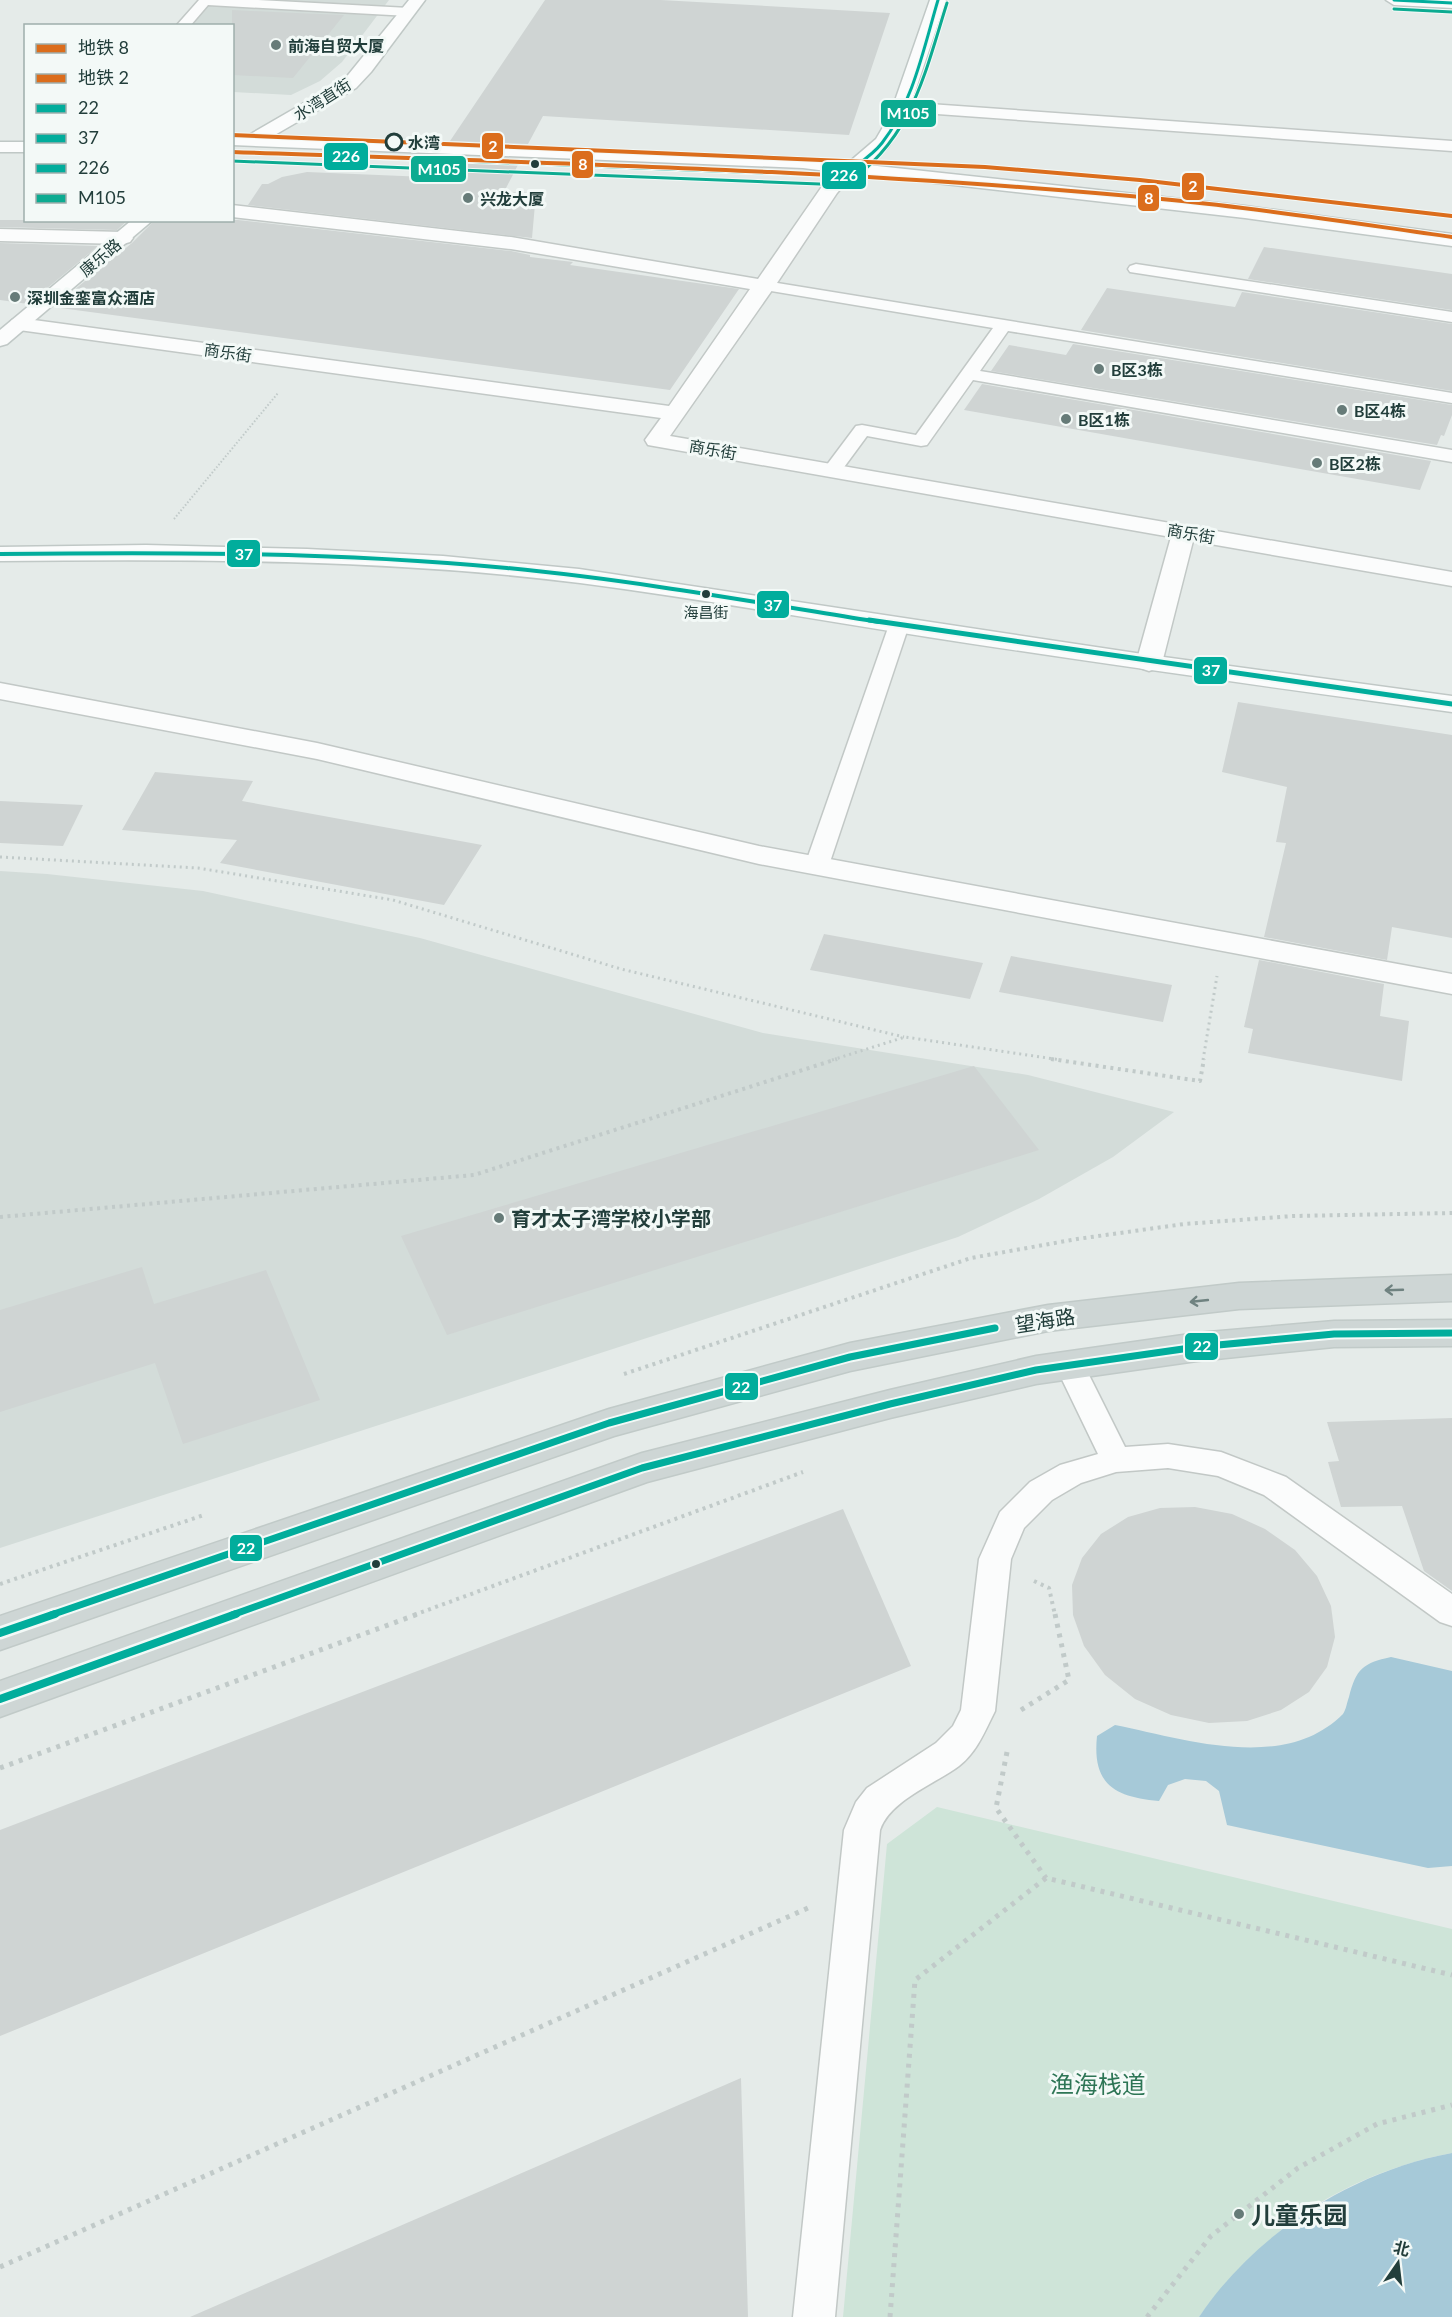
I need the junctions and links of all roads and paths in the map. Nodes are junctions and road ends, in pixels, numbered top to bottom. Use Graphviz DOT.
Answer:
graph roads {
  1 [pos="938,0"];
  2 [pos="1394,0"];
  3 [pos="1452,3"];
  4 [pos="413,6"];
  5 [pos="184,24"];
  6 [pos="901,107"];
  7 [pos="0,136"];
  8 [pos="24,136"];
  9 [pos="234,140"];
  10 [pos="252,141"];
  11 [pos="1452,146"];
  12 [pos="0,147"];
  13 [pos="24,147"];
  14 [pos="234,151"];
  15 [pos="234,152"];
  16 [pos="847,172"];
  17 [pos="234,211"];
  18 [pos="142,222"];
  19 [pos="0,235"];
  20 [pos="123,238"];
  21 [pos="1452,240"];
  22 [pos="1136,269"];
  23 [pos="765,286"];
  24 [pos="1452,317"];
  25 [pos="19,324"];
  26 [pos="1004,325"];
  27 [pos="0,340"];
  28 [pos="304,363"];
  29 [pos="969,374"];
  30 [pos="1452,398"];
  31 [pos="675,413"];
  32 [pos="1452,456"];
  33 [pos="832,470"];
  34 [pos="1184,532"];
  35 [pos="146,552"];
  36 [pos="0,554"];
  37 [pos="1452,579"];
  38 [pos="899,625"];
  39 [pos="1149,663"];
  40 [pos="0,691"];
  41 [pos="1452,704"];
  42 [pos="0,856"];
  43 [pos="817,865"];
  44 [pos="1224,940"];
  45 [pos="1452,984"];
  46 [pos="905,1037"];
  47 [pos="0,1217"];
  48 [pos="1452,1288"];
  49 [pos="1452,1333"];
  50 [pos="1070,1365"];
  51 [pos="1116,1460"];
  52 [pos="814,1468"];
  53 [pos="1024,1577"];
  54 [pos="1452,1612"];
  55 [pos="0,1633"];
  56 [pos="0,1699"];
  57 [pos="1015,1714"];
  58 [pos="1008,1745"];
  59 [pos="0,1768"];
  60 [pos="1046,1878"];
  61 [pos="856,1887"];
  62 [pos="1452,1975"];
  63 [pos="1452,2105"];
  64 [pos="0,2267"];
  65 [pos="813,2317"];
  66 [pos="890,2317"];
  67 [pos="1147,2317"];
  1 -- 6 [label="street"];
  2 -- 3 [label="street"];
  4 -- 5 [label="lane"];
  4 -- 10 [label="street, 水湾直街"];
  6 -- 11 [label="street"];
  6 -- 16 [label="street"];
  7 -- 8 [label="street"];
  9 -- 10 [label="street"];
  10 -- 14 [label="street, 水湾直街"];
  10 -- 16 [label="street"];
  12 -- 13 [label="street"];
  15 -- 16 [label="street"];
  16 -- 21 [label="street"];
  16 -- 23 [label="street"];
  17 -- 23 [label="street"];
  18 -- 20 [label="street, 康乐路"];
  19 -- 20 [label="street"];
  20 -- 25 [label="street, 康乐路"];
  22 -- 24 [label="lane"];
  23 -- 26 [label="lane"];
  23 -- 31 [label="street"];
  25 -- 27 [label="street, 康乐路"];
  25 -- 28 [label="street, 商乐街"];
  26 -- 29 [label="lane"];
  26 -- 30 [label="lane"];
  28 -- 31 [label="street, 商乐街"];
  28 -- 35 [label="path"];
  29 -- 32 [label="lane"];
  29 -- 33 [label="lane"];
  31 -- 33 [label="street, 商乐街"];
  33 -- 34 [label="street, 商乐街"];
  34 -- 37 [label="street, 商乐街"];
  34 -- 39 [label="street"];
  35 -- 36 [label="street"];
  35 -- 38 [label="street"];
  38 -- 39 [label="street"];
  38 -- 43 [label="lane"];
  39 -- 41 [label="street"];
  40 -- 43 [label="street"];
  42 -- 46 [label="path"];
  43 -- 44 [label="street"];
  44 -- 45 [label="street"];
  44 -- 46 [label="path"];
  46 -- 47 [label="path"];
  48 -- 55 [label="main road, 望海路, one-way"];
  49 -- 50 [label="main road"];
  50 -- 51 [label="lane"];
  50 -- 56 [label="main road"];
  51 -- 54 [label="lane"];
  51 -- 61 [label="lane"];
  52 -- 59 [label="path"];
  53 -- 57 [label="path"];
  58 -- 60 [label="path"];
  60 -- 62 [label="path"];
  60 -- 66 [label="path"];
  61 -- 64 [label="path"];
  61 -- 65 [label="lane"];
  63 -- 67 [label="path"];
}
